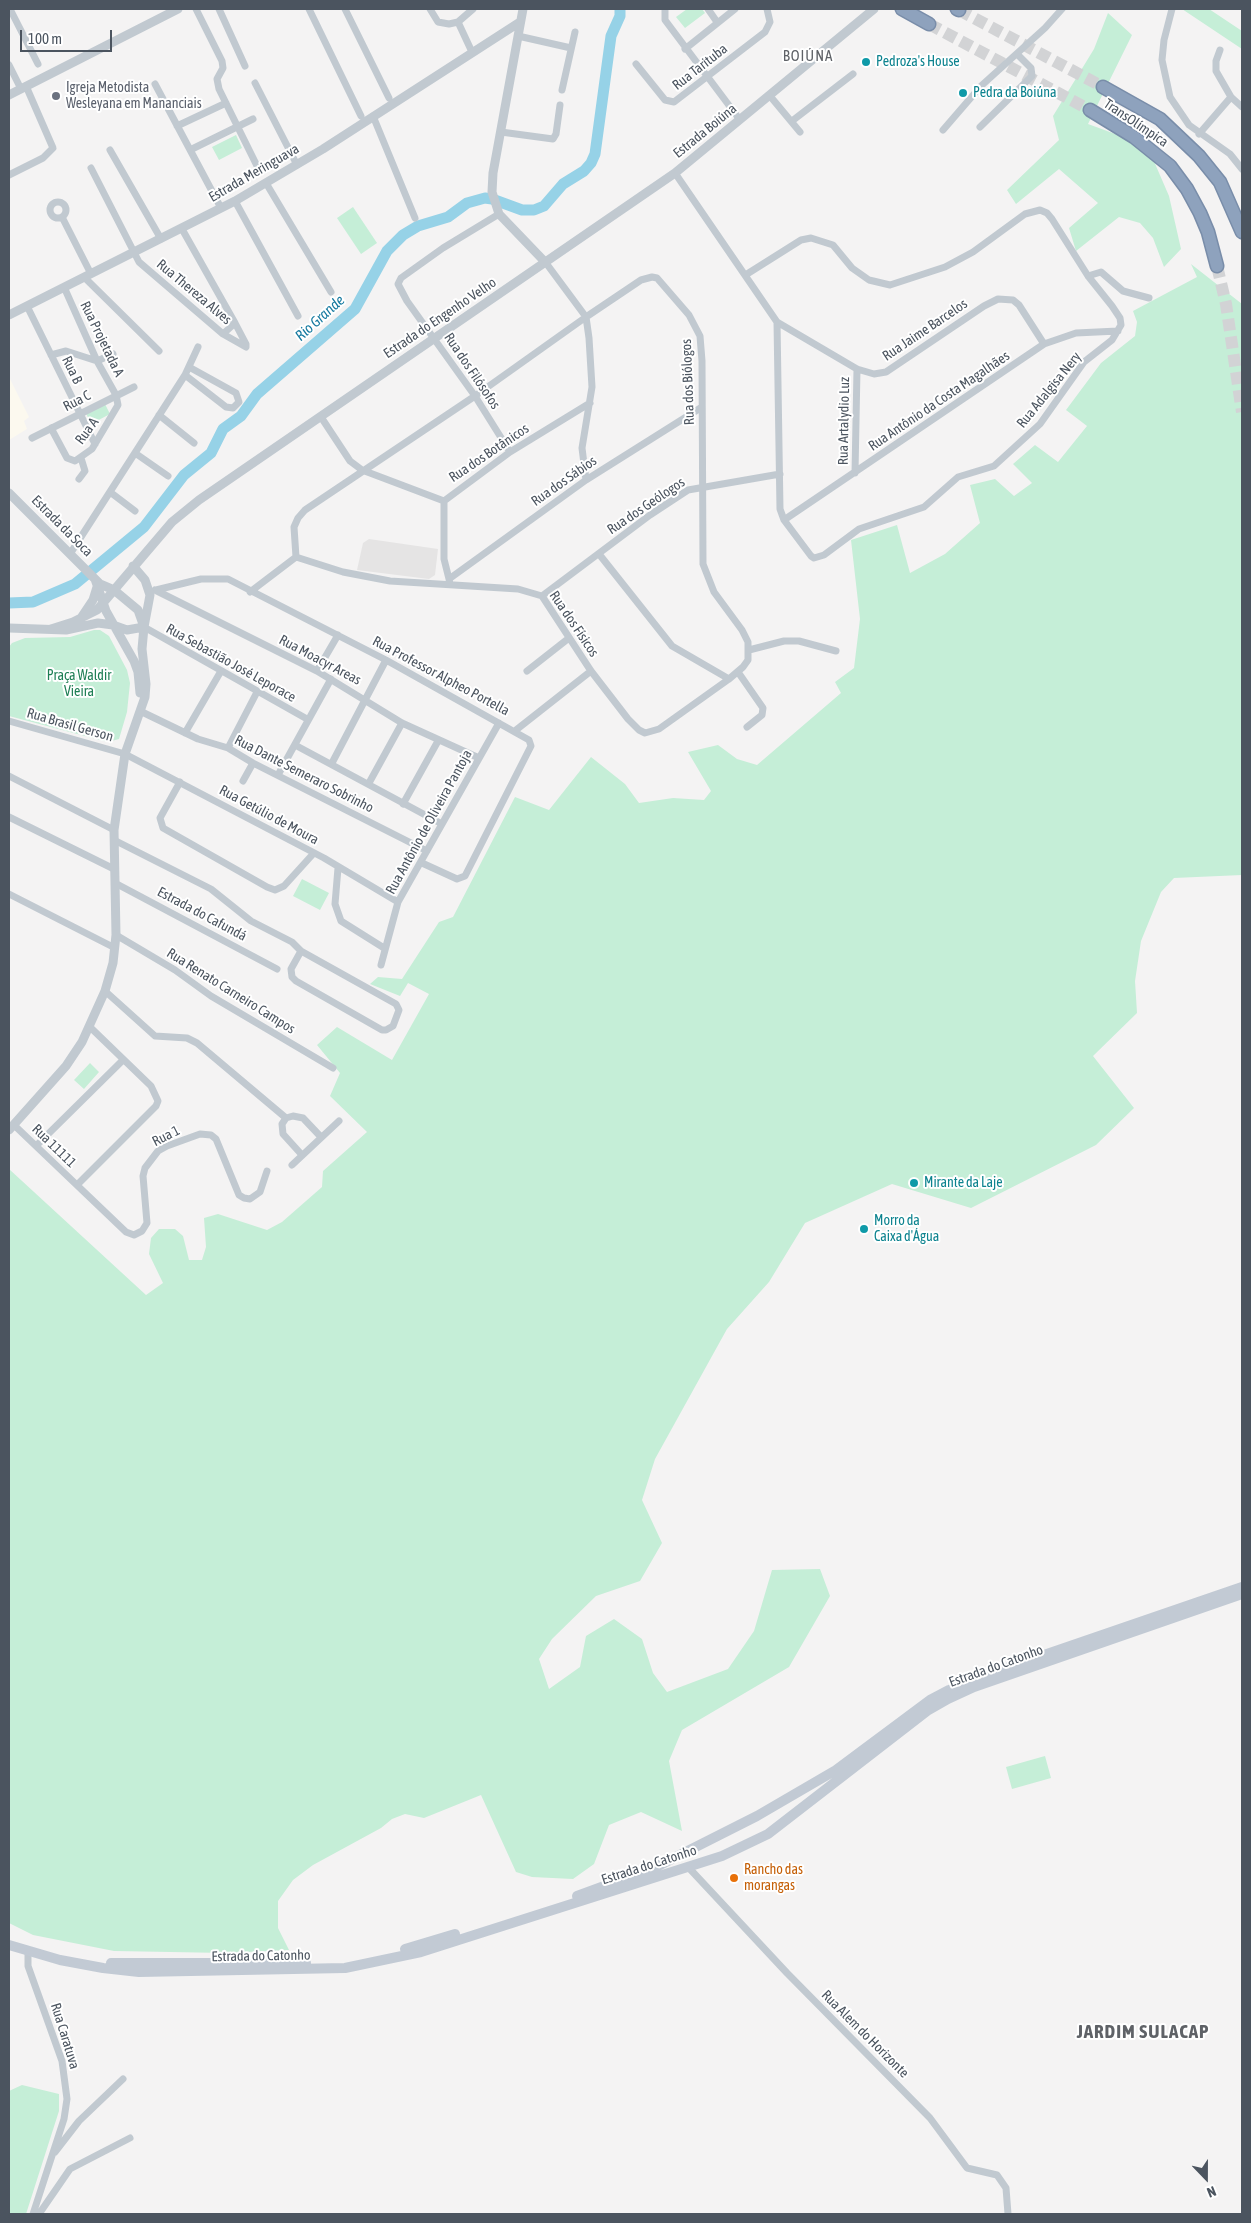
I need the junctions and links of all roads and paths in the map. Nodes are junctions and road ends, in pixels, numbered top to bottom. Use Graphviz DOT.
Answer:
graph roads {
  1 [pos="178,9"];
  2 [pos="196,9"];
  3 [pos="219,9"];
  4 [pos="309,9"];
  5 [pos="345,9"];
  6 [pos="430,9"];
  7 [pos="473,9"];
  8 [pos="523,9"];
  9 [pos="665,9"];
  10 [pos="708,9"];
  11 [pos="735,9"];
  12 [pos="767,9"];
  13 [pos="874,9"];
  14 [pos="1062,9"];
  15 [pos="1172,9"];
  16 [pos="904,10"];
  17 [pos="11,12"];
  18 [pos="458,22"];
  19 [pos="520,22"];
  20 [pos="717,22"];
  21 [pos="929,24"];
  22 [pos="575,32"];
  23 [pos="502,34"];
  24 [pos="517,39"];
  25 [pos="571,48"];
  26 [pos="685,48"];
  27 [pos="1220,50"];
  28 [pos="472,52"];
  29 [pos="1017,54"];
  30 [pos="38,64"];
  31 [pos="636,64"];
  32 [pos="9,65"];
  33 [pos="245,66"];
  34 [pos="853,74"];
  35 [pos="708,77"];
  36 [pos="255,83"];
  37 [pos="155,84"];
  38 [pos="23,87"];
  39 [pos="1103,87"];
  40 [pos="562,90"];
  41 [pos="9,95"];
  42 [pos="770,96"];
  43 [pos="1231,97"];
  44 [pos="389,98"];
  45 [pos="226,103"];
  46 [pos="560,105"];
  47 [pos="1242,107"];
  48 [pos="1090,110"];
  49 [pos="361,116"];
  50 [pos="373,116"];
  51 [pos="253,119"];
  52 [pos="740,120"];
  53 [pos="792,121"];
  54 [pos="177,126"];
  55 [pos="237,127"];
  56 [pos="980,127"];
  57 [pos="944,130"];
  58 [pos="501,132"];
  59 [pos="800,132"];
  60 [pos="1199,134"];
  61 [pos="110,150"];
  62 [pos="190,150"];
  63 [pos="297,165"];
  64 [pos="91,168"];
  65 [pos="1242,169"];
  66 [pos="260,172"];
  67 [pos="675,173"];
  68 [pos="9,175"];
  69 [pos="266,182"];
  70 [pos="235,201"];
  71 [pos="221,208"];
  72 [pos="498,213"];
  73 [pos="62,217"];
  74 [pos="415,218"];
  75 [pos="182,229"];
  76 [pos="1242,232"];
  77 [pos="161,239"];
  78 [pos="134,253"];
  79 [pos="546,263"];
  80 [pos="1217,266"];
  81 [pos="747,274"];
  82 [pos="88,276"];
  83 [pos="1088,276"];
  84 [pos="64,287"];
  85 [pos="331,292"];
  86 [pos="1148,298"];
  87 [pos="27,306"];
  88 [pos="9,315"];
  89 [pos="298,316"];
  90 [pos="586,317"];
  91 [pos="778,322"];
  92 [pos="235,323"];
  93 [pos="1118,331"];
  94 [pos="223,334"];
  95 [pos="435,337"];
  96 [pos="1044,344"];
  97 [pos="198,348"];
  98 [pos="159,351"];
  99 [pos="113,354"];
  100 [pos="51,355"];
  101 [pos="98,361"];
  102 [pos="189,367"];
  103 [pos="858,370"];
  104 [pos="185,375"];
  105 [pos="134,387"];
  106 [pos="475,396"];
  107 [pos="117,398"];
  108 [pos="590,402"];
  109 [pos="702,406"];
  110 [pos="80,414"];
  111 [pos="159,415"];
  112 [pos="321,417"];
  113 [pos="51,428"];
  114 [pos="32,438"];
  115 [pos="194,443"];
  116 [pos="95,444"];
  117 [pos="510,452"];
  118 [pos="135,453"];
  119 [pos="81,458"];
  120 [pos="362,470"];
  121 [pos="855,473"];
  122 [pos="780,474"];
  123 [pos="168,476"];
  124 [pos="79,480"];
  125 [pos="586,480"];
  126 [pos="704,486"];
  127 [pos="110,492"];
  128 [pos="9,493"];
  129 [pos="444,501"];
  130 [pos="135,512"];
  131 [pos="784,520"];
  132 [pos="599,554"];
  133 [pos="74,557"];
  134 [pos="296,557"];
  135 [pos="134,566"];
  136 [pos="94,580"];
  137 [pos="449,581"];
  138 [pos="152,588"];
  139 [pos="114,590"];
  140 [pos="250,592"];
  141 [pos="542,596"];
  142 [pos="104,604"];
  143 [pos="80,620"];
  144 [pos="113,625"];
  145 [pos="144,627"];
  146 [pos="10,629"];
  147 [pos="51,629"];
  148 [pos="338,635"];
  149 [pos="569,638"];
  150 [pos="749,650"];
  151 [pos="836,651"];
  152 [pos="386,660"];
  153 [pos="221,671"];
  154 [pos="317,671"];
  155 [pos="527,671"];
  156 [pos="591,671"];
  157 [pos="738,672"];
  158 [pos="729,678"];
  159 [pos="331,679"];
  160 [pos="257,692"];
  161 [pos="365,699"];
  162 [pos="140,710"];
  163 [pos="308,718"];
  164 [pos="9,721"];
  165 [pos="402,723"];
  166 [pos="499,723"];
  167 [pos="747,727"];
  168 [pos="516,730"];
  169 [pos="185,733"];
  170 [pos="438,741"];
  171 [pos="295,744"];
  172 [pos="228,748"];
  173 [pos="125,754"];
  174 [pos="479,758"];
  175 [pos="253,763"];
  176 [pos="332,763"];
  177 [pos="278,775"];
  178 [pos="9,776"];
  179 [pos="243,781"];
  180 [pos="180,782"];
  181 [pos="369,783"];
  182 [pos="403,804"];
  183 [pos="9,817"];
  184 [pos="442,824"];
  185 [pos="114,830"];
  186 [pos="114,840"];
  187 [pos="427,851"];
  188 [pos="313,854"];
  189 [pos="422,862"];
  190 [pos="338,868"];
  191 [pos="114,869"];
  192 [pos="114,883"];
  193 [pos="9,894"];
  194 [pos="398,902"];
  195 [pos="116,935"];
  196 [pos="116,948"];
  197 [pos="384,948"];
  198 [pos="301,951"];
  199 [pos="381,964"];
  200 [pos="277,969"];
  201 [pos="105,991"];
  202 [pos="91,1028"];
  203 [pos="123,1060"];
  204 [pos="333,1068"];
  205 [pos="286,1118"];
  206 [pos="338,1121"];
  207 [pos="12,1128"];
  208 [pos="321,1137"];
  209 [pos="37,1145"];
  210 [pos="302,1154"];
  211 [pos="292,1165"];
  212 [pos="267,1171"];
  213 [pos="77,1186"];
  214 [pos="1242,1587"];
  215 [pos="1242,1594"];
  216 [pos="757,1816"];
  217 [pos="768,1834"];
  218 [pos="710,1840"];
  219 [pos="722,1856"];
  220 [pos="689,1868"];
  221 [pos="9,1937"];
  222 [pos="9,1944"];
  223 [pos="28,1952"];
  224 [pos="123,2080"];
  225 [pos="130,2138"];
  226 [pos="52,2157"];
  227 [pos="33,2214"];
  228 [pos="39,2214"];
  229 [pos="1008,2214"];
  1 -- 38 [label="street"];
  2 -- 45 [label="street"];
  3 -- 33 [label="street"];
  4 -- 49 [label="street"];
  5 -- 44 [label="street"];
  6 -- 18 [label="street"];
  7 -- 18 [label="street"];
  8 -- 19 [label="street"];
  9 -- 26 [label="street"];
  10 -- 20 [label="street"];
  11 -- 20 [label="street, Rua Tarituba"];
  12 -- 35 [label="street, Rua Tarituba"];
  13 -- 42 [label="street, Estrada Boiúna"];
  14 -- 29 [label="street"];
  15 -- 60 [label="street"];
  16 -- 21 [label="highway"];
  17 -- 30 [label="street"];
  18 -- 28 [label="street"];
  19 -- 23 [label="street, Estrada Meringuava"];
  19 -- 24 [label="street"];
  20 -- 26 [label="street, Rua Tarituba"];
  22 -- 25 [label="street"];
  23 -- 24 [label="street"];
  23 -- 28 [label="street, Estrada Meringuava"];
  24 -- 25 [label="street"];
  24 -- 58 [label="street"];
  25 -- 40 [label="street"];
  26 -- 35 [label="street"];
  27 -- 43 [label="street"];
  28 -- 50 [label="street, Estrada Meringuava"];
  29 -- 56 [label="street"];
  29 -- 57 [label="street"];
  31 -- 35 [label="street, Rua Tarituba"];
  32 -- 38 [label="street"];
  34 -- 53 [label="street"];
  35 -- 52 [label="street"];
  36 -- 63 [label="street"];
  37 -- 54 [label="street"];
  38 -- 41 [label="street"];
  38 -- 68 [label="street"];
  39 -- 76 [label="highway, TransOlímpica"];
  42 -- 52 [label="street, Estrada Boiúna"];
  42 -- 53 [label="street"];
  43 -- 47 [label="street"];
  43 -- 60 [label="street"];
  45 -- 54 [label="street"];
  45 -- 55 [label="street"];
  46 -- 58 [label="street"];
  48 -- 80 [label="highway, TransOlímpica"];
  50 -- 63 [label="street, Estrada Meringuava"];
  50 -- 74 [label="street"];
  51 -- 55 [label="street"];
  52 -- 67 [label="street, Estrada Boiúna"];
  53 -- 59 [label="street"];
  54 -- 62 [label="street"];
  55 -- 62 [label="street"];
  55 -- 66 [label="street"];
  58 -- 72 [label="street"];
  60 -- 65 [label="street"];
  61 -- 77 [label="street"];
  62 -- 71 [label="street"];
  63 -- 69 [label="street, Estrada Meringuava"];
  64 -- 78 [label="street, Rua Thereza Alves"];
  67 -- 79 [label="street, Estrada Boiúna"];
  67 -- 81 [label="street, Rua Jaime Barcelos"];
  69 -- 70 [label="street, Estrada Meringuava"];
  69 -- 85 [label="street"];
  70 -- 71 [label="street, Estrada Meringuava"];
  70 -- 89 [label="street"];
  71 -- 75 [label="street, Estrada Meringuava"];
  72 -- 79 [label="street"];
  72 -- 95 [label="street, Rua dos Filósofos"];
  73 -- 82 [label="street"];
  75 -- 77 [label="street, Estrada Meringuava"];
  75 -- 92 [label="street"];
  77 -- 78 [label="street, Estrada Meringuava"];
  78 -- 82 [label="street, Estrada Meringuava"];
  78 -- 94 [label="street, Rua Thereza Alves"];
  79 -- 90 [label="street"];
  79 -- 95 [label="street, Estrada do Engenho Velho"];
  81 -- 83 [label="street"];
  81 -- 91 [label="street, Rua Jaime Barcelos"];
  82 -- 84 [label="street, Estrada Meringuava"];
  82 -- 98 [label="street"];
  83 -- 86 [label="street"];
  83 -- 93 [label="street"];
  84 -- 87 [label="street, Estrada Meringuava"];
  84 -- 101 [label="street, Rua Projetada A"];
  87 -- 88 [label="street, Estrada Meringuava"];
  87 -- 100 [label="street, Rua B"];
  90 -- 106 [label="street, Rua dos Biólogos"];
  90 -- 108 [label="street"];
  90 -- 109 [label="street, Rua dos Biólogos"];
  91 -- 103 [label="street, Rua Jaime Barcelos"];
  91 -- 122 [label="street, Rua Adalgisa Nery"];
  92 -- 94 [label="street"];
  92 -- 94 [label="street, Rua Thereza Alves"];
  93 -- 96 [label="street, Rua Antônio da Costa Magalhães"];
  93 -- 131 [label="street, Rua Adalgisa Nery"];
  95 -- 106 [label="street, Rua dos Filósofos"];
  95 -- 112 [label="street, Estrada do Engenho Velho"];
  96 -- 103 [label="street, Rua Jaime Barcelos"];
  96 -- 121 [label="street, Rua Antônio da Costa Magalhães"];
  97 -- 102 [label="street"];
  99 -- 101 [label="street"];
  100 -- 101 [label="street"];
  100 -- 110 [label="street, Rua B"];
  101 -- 107 [label="street, Rua Projetada A"];
  102 -- 104 [label="street"];
  102 -- 104 [label="street"];
  103 -- 121 [label="street, Rua Artalydio Luz"];
  104 -- 111 [label="street"];
  105 -- 107 [label="street, Rua C"];
  106 -- 117 [label="street, Rua dos Filósofos"];
  106 -- 120 [label="street, Rua dos Biólogos"];
  107 -- 110 [label="street, Rua C"];
  107 -- 116 [label="street, Rua A"];
  108 -- 117 [label="street, Rua dos Botânicos"];
  108 -- 125 [label="street"];
  109 -- 125 [label="street, Rua dos Sábios"];
  109 -- 126 [label="street, Rua dos Biólogos"];
  110 -- 113 [label="street, Rua C"];
  110 -- 116 [label="street, Rua B"];
  111 -- 115 [label="street"];
  111 -- 118 [label="street"];
  112 -- 120 [label="street"];
  112 -- 135 [label="street, Estrada do Engenho Velho"];
  113 -- 114 [label="street, Rua C"];
  113 -- 119 [label="street, Rua A"];
  116 -- 119 [label="street, Rua A"];
  117 -- 129 [label="street, Rua dos Botânicos"];
  118 -- 123 [label="street"];
  118 -- 127 [label="street"];
  119 -- 124 [label="street"];
  120 -- 129 [label="street"];
  120 -- 134 [label="street, Rua dos Biólogos"];
  121 -- 131 [label="street, Rua Antônio da Costa Magalhães"];
  122 -- 126 [label="street, Rua dos Geólogos"];
  122 -- 131 [label="street, Rua Adalgisa Nery"];
  125 -- 137 [label="street, Rua dos Sábios"];
  126 -- 132 [label="street, Rua dos Geólogos"];
  126 -- 150 [label="street, Rua dos Biólogos"];
  127 -- 130 [label="street"];
  127 -- 133 [label="street"];
  128 -- 133 [label="street, Estrada da Soca"];
  129 -- 137 [label="street, Rua dos Botânicos"];
  132 -- 141 [label="street, Rua dos Geólogos"];
  132 -- 158 [label="street"];
  133 -- 136 [label="street, Estrada da Soca"];
  134 -- 137 [label="street, Rua dos Físicos"];
  134 -- 140 [label="street"];
  135 -- 138 [label="street"];
  135 -- 139 [label="street, Estrada do Engenho Velho"];
  136 -- 139 [label="street, Estrada da Soca"];
  136 -- 142 [label="street, Estrada da Soca"];
  136 -- 143 [label="street"];
  137 -- 141 [label="street, Rua dos Físicos"];
  138 -- 140 [label="street, Rua Professor Alpheo Portella"];
  138 -- 145 [label="street"];
  138 -- 154 [label="street, Rua Moacyr Areas"];
  139 -- 142 [label="street, Estrada do Engenho Velho"];
  139 -- 145 [label="street"];
  140 -- 148 [label="street, Rua Professor Alpheo Portella"];
  141 -- 149 [label="street, Rua dos Físicos"];
  142 -- 143 [label="street, Estrada do Engenho Velho"];
  142 -- 144 [label="street"];
  143 -- 147 [label="street, Estrada do Engenho Velho"];
  144 -- 145 [label="street, Estrada do Engenho Velho"];
  144 -- 147 [label="street, Estrada do Engenho Velho"];
  144 -- 162 [label="street"];
  145 -- 153 [label="street, Rua Sebastião José Leporace"];
  145 -- 162 [label="street"];
  146 -- 147 [label="street, Estrada do Engenho Velho"];
  148 -- 152 [label="street, Rua Professor Alpheo Portella"];
  148 -- 154 [label="street"];
  149 -- 155 [label="street"];
  149 -- 156 [label="street, Rua dos Físicos"];
  150 -- 151 [label="street"];
  150 -- 157 [label="street"];
  152 -- 161 [label="street"];
  152 -- 166 [label="street, Rua Professor Alpheo Portella"];
  153 -- 160 [label="street, Rua Sebastião José Leporace"];
  153 -- 169 [label="street"];
  154 -- 159 [label="street, Rua Moacyr Areas"];
  156 -- 158 [label="street, Rua dos Físicos"];
  156 -- 168 [label="street"];
  157 -- 158 [label="street"];
  157 -- 167 [label="street"];
  159 -- 161 [label="street, Rua Moacyr Areas"];
  159 -- 163 [label="street"];
  160 -- 163 [label="street, Rua Sebastião José Leporace"];
  160 -- 172 [label="street"];
  161 -- 165 [label="street, Rua Moacyr Areas"];
  161 -- 176 [label="street"];
  162 -- 169 [label="street, Rua Dante Semeraro Sobrinho"];
  162 -- 173 [label="street"];
  163 -- 171 [label="street"];
  164 -- 173 [label="street, Rua Brasil Gerson"];
  165 -- 170 [label="street, Rua Moacyr Areas"];
  165 -- 181 [label="street"];
  166 -- 168 [label="street, Rua Professor Alpheo Portella"];
  166 -- 174 [label="street, Rua Antônio de Oliveira Pantoja"];
  168 -- 189 [label="street, Rua Professor Alpheo Portella"];
  169 -- 172 [label="street, Rua Dante Semeraro Sobrinho"];
  170 -- 174 [label="street, Rua Moacyr Areas"];
  170 -- 182 [label="street"];
  171 -- 176 [label="street"];
  171 -- 177 [label="street"];
  172 -- 175 [label="street, Rua Dante Semeraro Sobrinho"];
  173 -- 180 [label="street, Rua Getúlio de Moura"];
  173 -- 185 [label="street"];
  174 -- 184 [label="street, Rua Antônio de Oliveira Pantoja"];
  175 -- 177 [label="street, Rua Dante Semeraro Sobrinho"];
  175 -- 179 [label="street"];
  176 -- 181 [label="street"];
  177 -- 187 [label="street, Rua Dante Semeraro Sobrinho"];
  178 -- 185 [label="street"];
  180 -- 188 [label="street, Rua Getúlio de Moura"];
  180 -- 188 [label="street"];
  181 -- 182 [label="street"];
  182 -- 184 [label="street"];
  183 -- 191 [label="street"];
  184 -- 187 [label="street, Rua Antônio de Oliveira Pantoja"];
  185 -- 186 [label="street"];
  186 -- 191 [label="street"];
  186 -- 198 [label="street"];
  187 -- 189 [label="street, Rua Antônio de Oliveira Pantoja"];
  188 -- 190 [label="street, Rua Getúlio de Moura"];
  189 -- 194 [label="street, Rua Antônio de Oliveira Pantoja"];
  190 -- 194 [label="street, Rua Getúlio de Moura"];
  190 -- 197 [label="street"];
  191 -- 192 [label="street"];
  192 -- 195 [label="street"];
  192 -- 200 [label="street, Estrada do Cafundá"];
  193 -- 196 [label="street"];
  194 -- 197 [label="street, Rua Antônio de Oliveira Pantoja"];
  195 -- 196 [label="street"];
  195 -- 204 [label="street, Rua Renato Carneiro Campos"];
  196 -- 201 [label="street"];
  197 -- 199 [label="street, Rua Antônio de Oliveira Pantoja"];
  198 -- 198 [label="street"];
  201 -- 202 [label="street"];
  201 -- 205 [label="street"];
  202 -- 203 [label="street"];
  202 -- 207 [label="street"];
  203 -- 209 [label="street"];
  203 -- 213 [label="street"];
  205 -- 208 [label="street"];
  205 -- 210 [label="street"];
  206 -- 208 [label="street"];
  207 -- 209 [label="street, Rua 11111"];
  208 -- 210 [label="street"];
  209 -- 213 [label="street, Rua 11111"];
  210 -- 211 [label="street"];
  212 -- 213 [label="street, Rua 1"];
  214 -- 216 [label="main road, Estrada do Catonho"];
  215 -- 217 [label="main road, Estrada do Catonho"];
  216 -- 217 [label="main road"];
  216 -- 218 [label="main road, Estrada do Catonho"];
  217 -- 219 [label="main road, Estrada do Catonho"];
  218 -- 219 [label="main road"];
  218 -- 221 [label="main road, Estrada do Catonho"];
  219 -- 220 [label="main road, Estrada do Catonho"];
  220 -- 223 [label="main road, Estrada do Catonho"];
  220 -- 229 [label="street, Rua Alem do Horizonte"];
  222 -- 223 [label="main road, Estrada do Catonho"];
  223 -- 226 [label="street, Rua Caratuva"];
  224 -- 226 [label="street"];
  225 -- 228 [label="street"];
  226 -- 227 [label="street, Rua Caratuva"];
}
